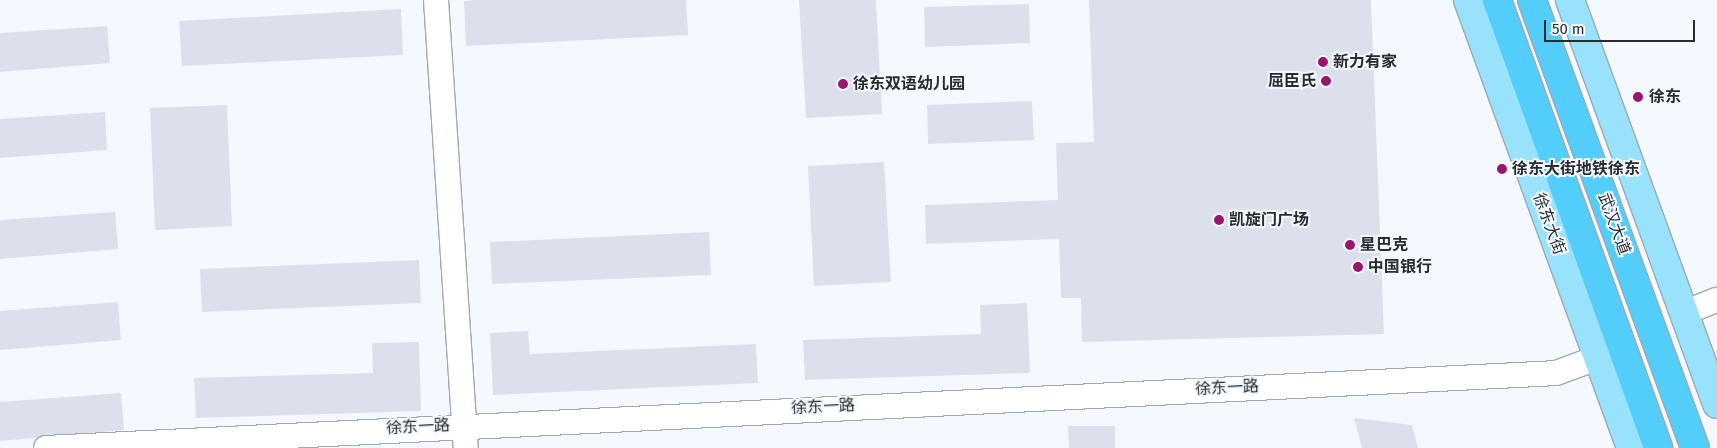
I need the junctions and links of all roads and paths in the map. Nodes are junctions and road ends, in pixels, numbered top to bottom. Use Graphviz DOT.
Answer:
graph roads {
  1 [pos="436,0"];
  2 [pos="1468,0"];
  3 [pos="1497,0"];
  4 [pos="1532,0"];
  5 [pos="1570,0"];
  6 [pos="1717,300"];
  7 [pos="1684,313"];
  8 [pos="1597,358"];
  9 [pos="1717,404"];
  10 [pos="465,424"];
  11 [pos="185,444"];
  12 [pos="46,448"];
  13 [pos="466,448"];
  14 [pos="1631,448"];
  15 [pos="1658,448"];
  16 [pos="1695,448"];
  1 -- 10 [label="street"];
  2 -- 8 [label="main road, 徐东大街"];
  3 -- 15 [label="highway"];
  4 -- 16 [label="highway, 武汉大道"];
  5 -- 7 [label="main road"];
  6 -- 7 [label="street"];
  7 -- 9 [label="main road"];
  8 -- 10 [label="street, 徐东一路"];
  8 -- 14 [label="main road, 徐东大街"];
  10 -- 11 [label="street, 徐东一路"];
  10 -- 13 [label="street"];
  11 -- 12 [label="street, 徐东一路"];
}
